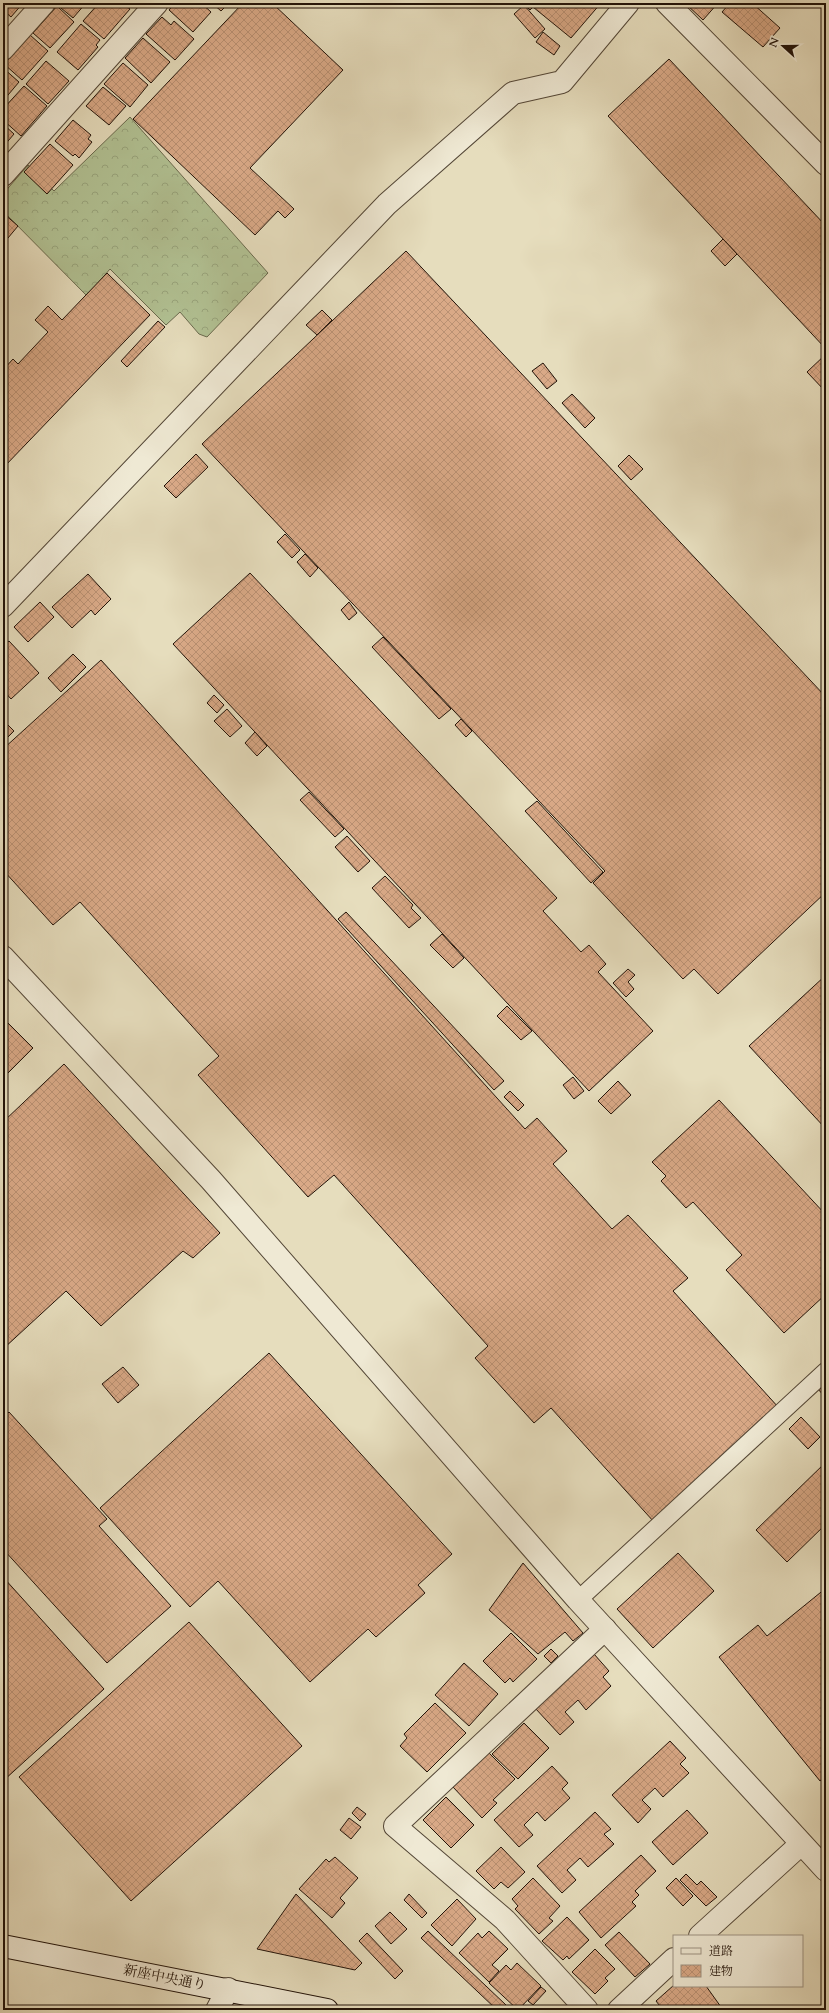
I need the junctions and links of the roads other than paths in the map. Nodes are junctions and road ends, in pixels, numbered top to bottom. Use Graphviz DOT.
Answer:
graph roads {
  1 [pos="44,3"];
  2 [pos="157,3"];
  3 [pos="628,3"];
  4 [pos="667,3"];
  5 [pos="3,49"];
  6 [pos="826,164"];
  7 [pos="3,175"];
  8 [pos="3,606"];
  9 [pos="3,957"];
  10 [pos="826,1371"];
  11 [pos="578,1600"];
  12 [pos="605,1629"];
  13 [pos="801,1844"];
  14 [pos="826,1870"];
  15 [pos="701,1935"];
  16 [pos="3,1946"];
  17 [pos="673,1961"];
  18 [pos="228,1989"];
  19 [pos="217,2010"];
  20 [pos="327,2010"];
  21 [pos="587,2010"];
  22 [pos="619,2010"];
  1 -- 5 [label="street"];
  2 -- 7 [label="street"];
  3 -- 8 [label="street"];
  4 -- 6 [label="street"];
  9 -- 11 [label="street"];
  10 -- 11 [label="lane"];
  11 -- 12 [label="street"];
  12 -- 13 [label="street"];
  12 -- 21 [label="street"];
  13 -- 14 [label="street"];
  13 -- 15 [label="street"];
  16 -- 18 [label="street, 新座中央通り"];
  17 -- 22 [label="street"];
  18 -- 19 [label="street"];
  18 -- 20 [label="street, 新座中央通り"];
}
